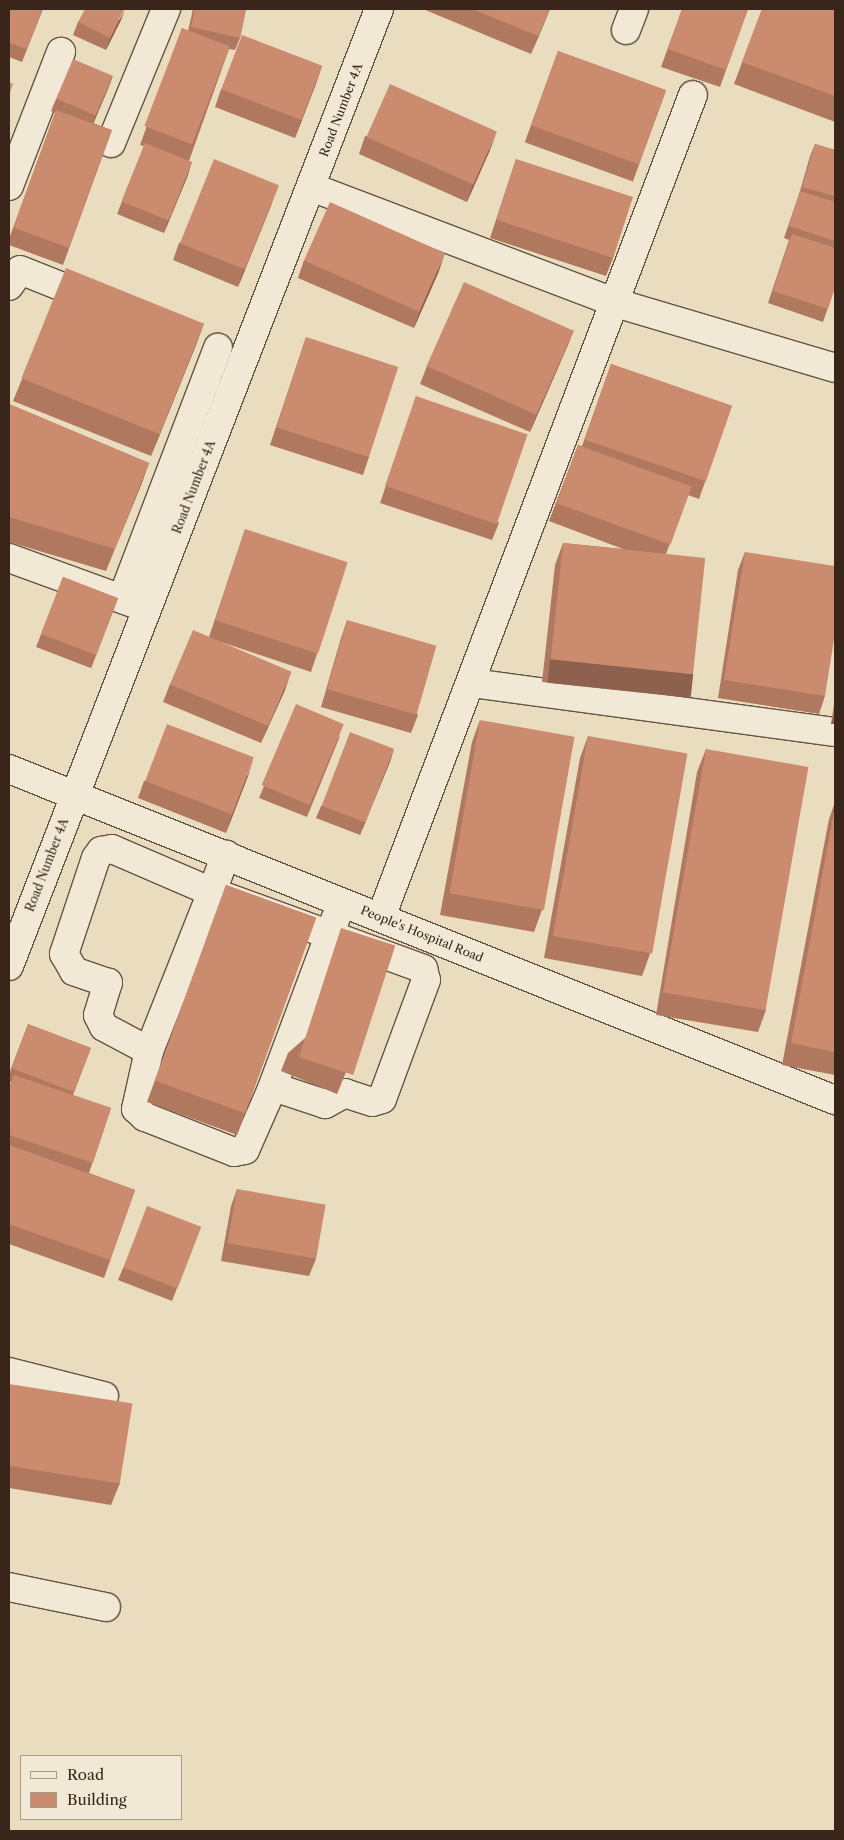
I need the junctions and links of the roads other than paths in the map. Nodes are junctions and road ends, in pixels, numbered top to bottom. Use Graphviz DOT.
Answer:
graph roads {
  1 [pos="166,9"];
  2 [pos="378,9"];
  3 [pos="61,52"];
  4 [pos="693,95"];
  5 [pos="111,142"];
  6 [pos="9,186"];
  7 [pos="312,187"];
  8 [pos="9,286"];
  9 [pos="616,303"];
  10 [pos="119,309"];
  11 [pos="191,338"];
  12 [pos="218,348"];
  13 [pos="244,359"];
  14 [pos="835,368"];
  15 [pos="142,466"];
  16 [pos="168,477"];
  17 [pos="194,487"];
  18 [pos="9,558"];
  19 [pos="122,599"];
  20 [pos="147,608"];
  21 [pos="472,683"];
  22 [pos="835,732"];
  23 [pos="9,769"];
  24 [pos="75,792"];
  25 [pos="226,854"];
  26 [pos="212,892"];
  27 [pos="342,902"];
  28 [pos="381,917"];
  29 [pos="330,935"];
  30 [pos="9,966"];
  31 [pos="149,1051"];
  32 [pos="271,1091"];
  33 [pos="835,1100"];
  34 [pos="9,1372"];
  35 [pos="104,1396"];
  36 [pos="9,1587"];
  37 [pos="106,1608"];
  1 -- 5 [label="street"];
  2 -- 7 [label="street, Road Number 4A"];
  3 -- 6 [label="street"];
  4 -- 9 [label="street"];
  7 -- 9 [label="street"];
  7 -- 13 [label="street, Road Number 4A"];
  8 -- 10 [label="street"];
  9 -- 14 [label="street"];
  9 -- 21 [label="street"];
  11 -- 12 [label="street"];
  12 -- 13 [label="street"];
  12 -- 16 [label="street"];
  13 -- 17 [label="street, Road Number 4A"];
  15 -- 16 [label="street"];
  16 -- 17 [label="street"];
  16 -- 19 [label="street"];
  17 -- 20 [label="street, Road Number 4A"];
  18 -- 19 [label="street"];
  19 -- 20 [label="street"];
  20 -- 24 [label="street, Road Number 4A"];
  21 -- 22 [label="street"];
  21 -- 28 [label="street"];
  23 -- 24 [label="street, People's Hospital Road"];
  24 -- 25 [label="street, People's Hospital Road"];
  24 -- 30 [label="street, Road Number 4A"];
  25 -- 26 [label="street"];
  25 -- 27 [label="street, People's Hospital Road"];
  26 -- 29 [label="street"];
  26 -- 31 [label="street"];
  26 -- 31 [label="street"];
  27 -- 28 [label="street, People's Hospital Road"];
  27 -- 29 [label="street"];
  28 -- 33 [label="street, People's Hospital Road"];
  29 -- 32 [label="street"];
  29 -- 32 [label="street"];
  31 -- 32 [label="street"];
  34 -- 35 [label="street"];
  36 -- 37 [label="street"];
}
